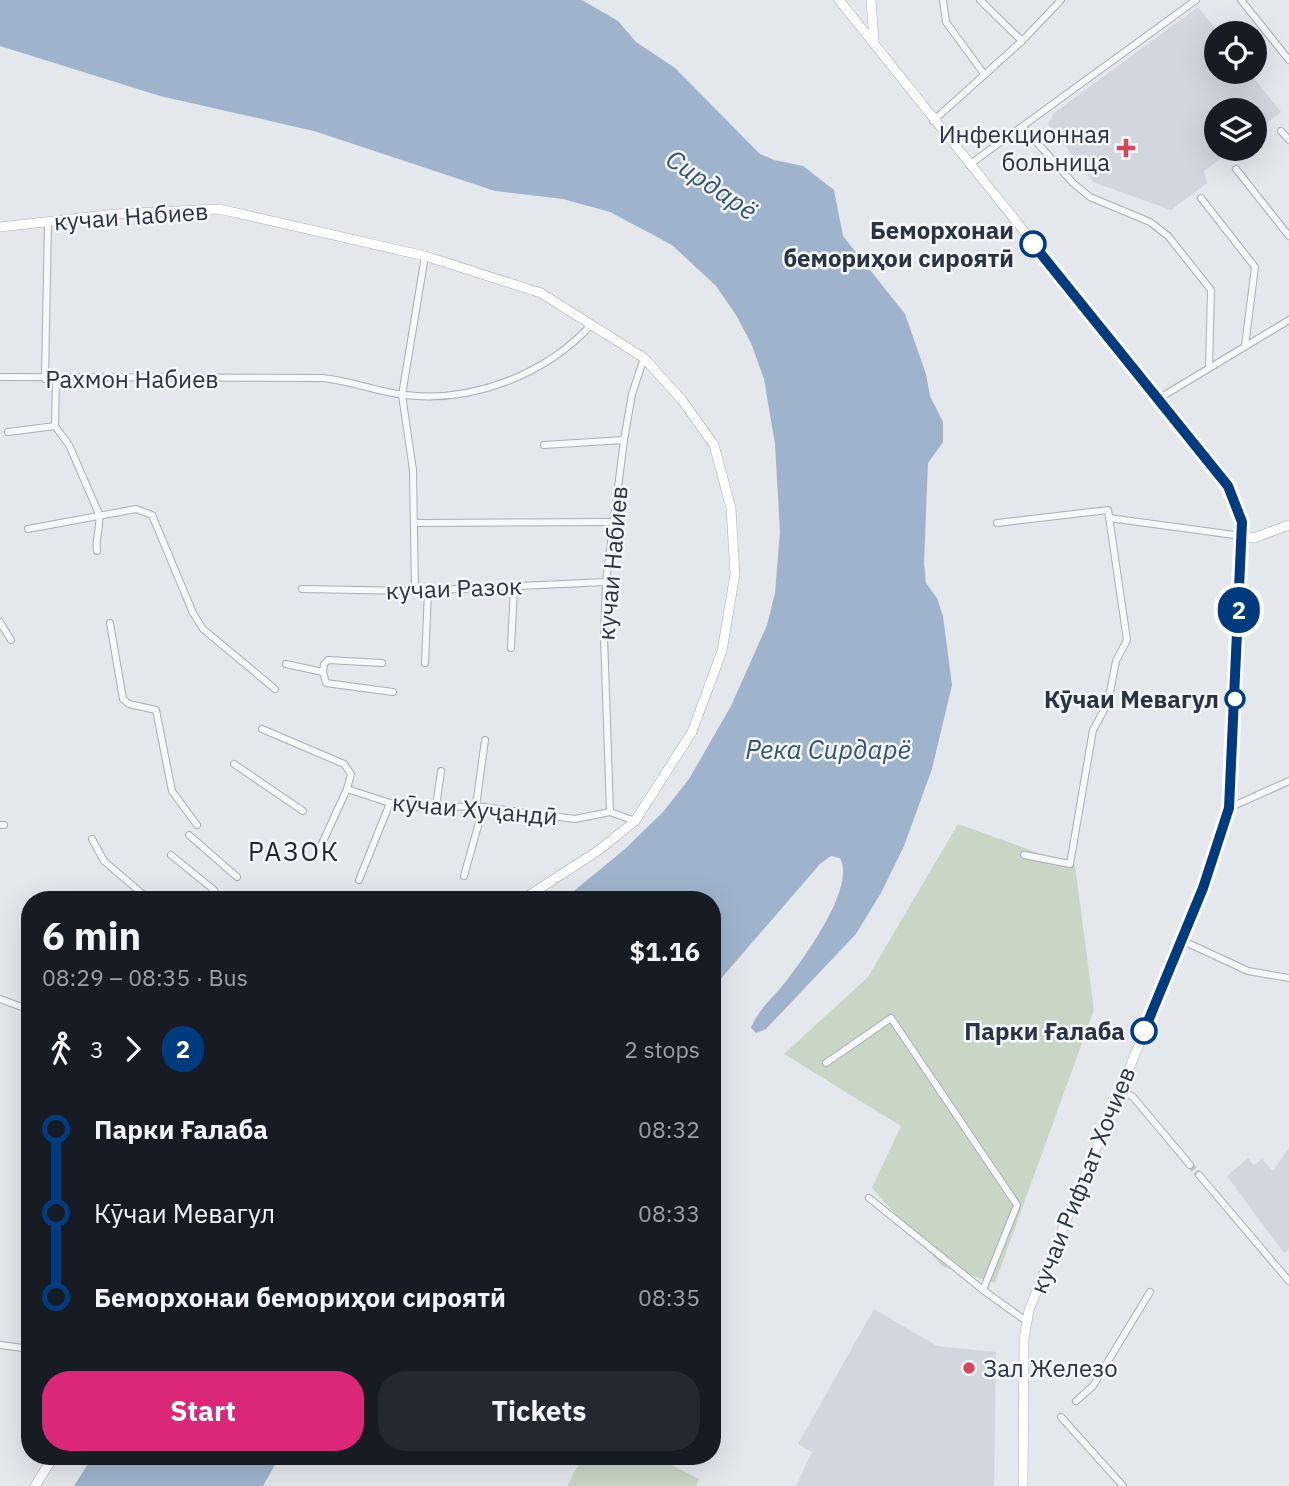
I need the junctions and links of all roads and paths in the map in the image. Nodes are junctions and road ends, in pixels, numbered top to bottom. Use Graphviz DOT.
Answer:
graph roads {
  1 [pos="839,0"];
  2 [pos="871,0"];
  3 [pos="943,0"];
  4 [pos="980,0"];
  5 [pos="1196,0"];
  6 [pos="1241,0"];
  7 [pos="1060,1"];
  8 [pos="1022,41"];
  9 [pos="874,42"];
  10 [pos="1289,60"];
  11 [pos="984,74"];
  12 [pos="933,121"];
  13 [pos="1024,128"];
  14 [pos="1281,131"];
  15 [pos="1289,140"];
  16 [pos="969,165"];
  17 [pos="1236,169"];
  18 [pos="1200,198"];
  19 [pos="48,222"];
  20 [pos="0,227"];
  21 [pos="1289,236"];
  22 [pos="425,256"];
  23 [pos="1289,320"];
  24 [pos="590,325"];
  25 [pos="1245,346"];
  26 [pos="644,358"];
  27 [pos="1209,368"];
  28 [pos="0,377"];
  29 [pos="45,379"];
  30 [pos="57,379"];
  31 [pos="402,395"];
  32 [pos="1158,399"];
  33 [pos="55,426"];
  34 [pos="8,432"];
  35 [pos="624,440"];
  36 [pos="544,446"];
  37 [pos="99,514"];
  38 [pos="1109,518"];
  39 [pos="613,522"];
  40 [pos="414,523"];
  41 [pos="998,523"];
  42 [pos="1289,525"];
  43 [pos="28,529"];
  44 [pos="1242,536"];
  45 [pos="97,551"];
  46 [pos="606,582"];
  47 [pos="514,587"];
  48 [pos="302,589"];
  49 [pos="428,591"];
  50 [pos="415,592"];
  51 [pos="0,622"];
  52 [pos="110,623"];
  53 [pos="11,640"];
  54 [pos="511,648"];
  55 [pos="382,663"];
  56 [pos="425,663"];
  57 [pos="286,664"];
  58 [pos="323,672"];
  59 [pos="275,689"];
  60 [pos="393,692"];
  61 [pos="262,729"];
  62 [pos="485,740"];
  63 [pos="234,764"];
  64 [pos="441,771"];
  65 [pos="1289,781"];
  66 [pos="347,789"];
  67 [pos="390,803"];
  68 [pos="436,807"];
  69 [pos="480,807"];
  70 [pos="1229,808"];
  71 [pos="303,811"];
  72 [pos="610,812"];
  73 [pos="635,821"];
  74 [pos="197,825"];
  75 [pos="189,835"];
  76 [pos="92,839"];
  77 [pos="320,848"];
  78 [pos="172,855"];
  79 [pos="1024,855"];
  80 [pos="464,876"];
  81 [pos="237,877"];
  82 [pos="359,880"];
  83 [pos="214,890"];
  84 [pos="139,891"];
  85 [pos="536,891"];
  86 [pos="1181,940"];
  87 [pos="1289,978"];
  88 [pos="0,999"];
  89 [pos="21,1007"];
  90 [pos="826,1063"];
  91 [pos="1119,1090"];
  92 [pos="1190,1164"];
  93 [pos="1199,1175"];
  94 [pos="869,1198"];
  95 [pos="1289,1281"];
  96 [pos="983,1290"];
  97 [pos="1150,1292"];
  98 [pos="1026,1321"];
  99 [pos="0,1345"];
  100 [pos="21,1348"];
  101 [pos="1076,1401"];
  102 [pos="1061,1417"];
  103 [pos="48,1465"];
  104 [pos="35,1486"];
  105 [pos="1023,1486"];
  106 [pos="1123,1486"];
  1 -- 9 [label="main road, кучаи Рифъат Хочиев"];
  2 -- 9 [label="main road"];
  3 -- 11 [label="street"];
  4 -- 8 [label="street"];
  5 -- 13 [label="street"];
  6 -- 10 [label="street"];
  7 -- 8 [label="street"];
  8 -- 11 [label="street"];
  9 -- 12 [label="main road, кучаи Рифъат Хочиев"];
  11 -- 12 [label="street"];
  12 -- 16 [label="main road, кучаи Рифъат Хочиев"];
  13 -- 16 [label="street"];
  13 -- 27 [label="street"];
  14 -- 15 [label="street"];
  16 -- 32 [label="main road, кучаи Рифъат Хочиев"];
  17 -- 21 [label="street"];
  18 -- 25 [label="street"];
  19 -- 20 [label="main road, кучаи Набиев"];
  19 -- 22 [label="main road, кучаи Набиев"];
  19 -- 29 [label="street"];
  22 -- 24 [label="main road, кучаи Набиев"];
  22 -- 31 [label="street"];
  23 -- 25 [label="street"];
  24 -- 26 [label="main road, кучаи Набиев"];
  24 -- 31 [label="street"];
  25 -- 27 [label="street"];
  26 -- 35 [label="street, кучаи Набиев"];
  26 -- 73 [label="main road, кучаи Набиев"];
  27 -- 32 [label="street"];
  28 -- 29 [label="street, Рахмон Набиев"];
  29 -- 30 [label="street, Рахмон Набиев"];
  30 -- 31 [label="street, Рахмон Набиев"];
  30 -- 33 [label="street"];
  31 -- 40 [label="street"];
  32 -- 44 [label="main road, кучаи Рифъат Хочиев"];
  33 -- 34 [label="street"];
  33 -- 37 [label="street"];
  35 -- 36 [label="street"];
  35 -- 39 [label="street, кучаи Набиев"];
  37 -- 43 [label="street"];
  37 -- 45 [label="street"];
  37 -- 59 [label="street"];
  38 -- 41 [label="street"];
  38 -- 44 [label="street"];
  38 -- 79 [label="street"];
  39 -- 40 [label="street"];
  39 -- 46 [label="street, кучаи Набиев"];
  40 -- 50 [label="street"];
  42 -- 44 [label="main road"];
  44 -- 70 [label="main road, кучаи Рифъат Хочиев"];
  46 -- 47 [label="street, кучаи Разок"];
  46 -- 72 [label="street, кучаи Набиев"];
  47 -- 49 [label="street, кучаи Разок"];
  47 -- 54 [label="street"];
  48 -- 50 [label="street, кучаи Разок"];
  49 -- 50 [label="street, кучаи Разок"];
  49 -- 56 [label="street"];
  51 -- 53 [label="street"];
  52 -- 74 [label="street"];
  55 -- 58 [label="street"];
  57 -- 58 [label="street"];
  58 -- 60 [label="street"];
  61 -- 66 [label="street"];
  62 -- 69 [label="street"];
  63 -- 71 [label="street"];
  64 -- 68 [label="street"];
  65 -- 70 [label="street"];
  66 -- 67 [label="street, кӯчаи Хуҷандӣ"];
  66 -- 77 [label="street"];
  67 -- 68 [label="street, кӯчаи Хуҷандӣ"];
  67 -- 82 [label="street"];
  68 -- 69 [label="street, кӯчаи Хуҷандӣ"];
  69 -- 72 [label="street, кӯчаи Хуҷандӣ"];
  69 -- 80 [label="street"];
  70 -- 86 [label="main road, кучаи Рифъат Хочиев"];
  72 -- 73 [label="street"];
  73 -- 85 [label="main road, кучаи Набиев"];
  75 -- 81 [label="street"];
  76 -- 84 [label="street"];
  78 -- 83 [label="street"];
  86 -- 87 [label="street"];
  86 -- 91 [label="main road, кучаи Рифъат Хочиев"];
  88 -- 89 [label="street"];
  90 -- 96 [label="street"];
  91 -- 92 [label="street"];
  91 -- 98 [label="main road, кучаи Рифъат Хочиев"];
  93 -- 95 [label="street"];
  94 -- 96 [label="street"];
  96 -- 98 [label="street"];
  97 -- 101 [label="street"];
  98 -- 105 [label="main road, кучаи Рифъат Хочиев"];
  99 -- 100 [label="street"];
  102 -- 106 [label="street"];
  103 -- 104 [label="main road"];
}
